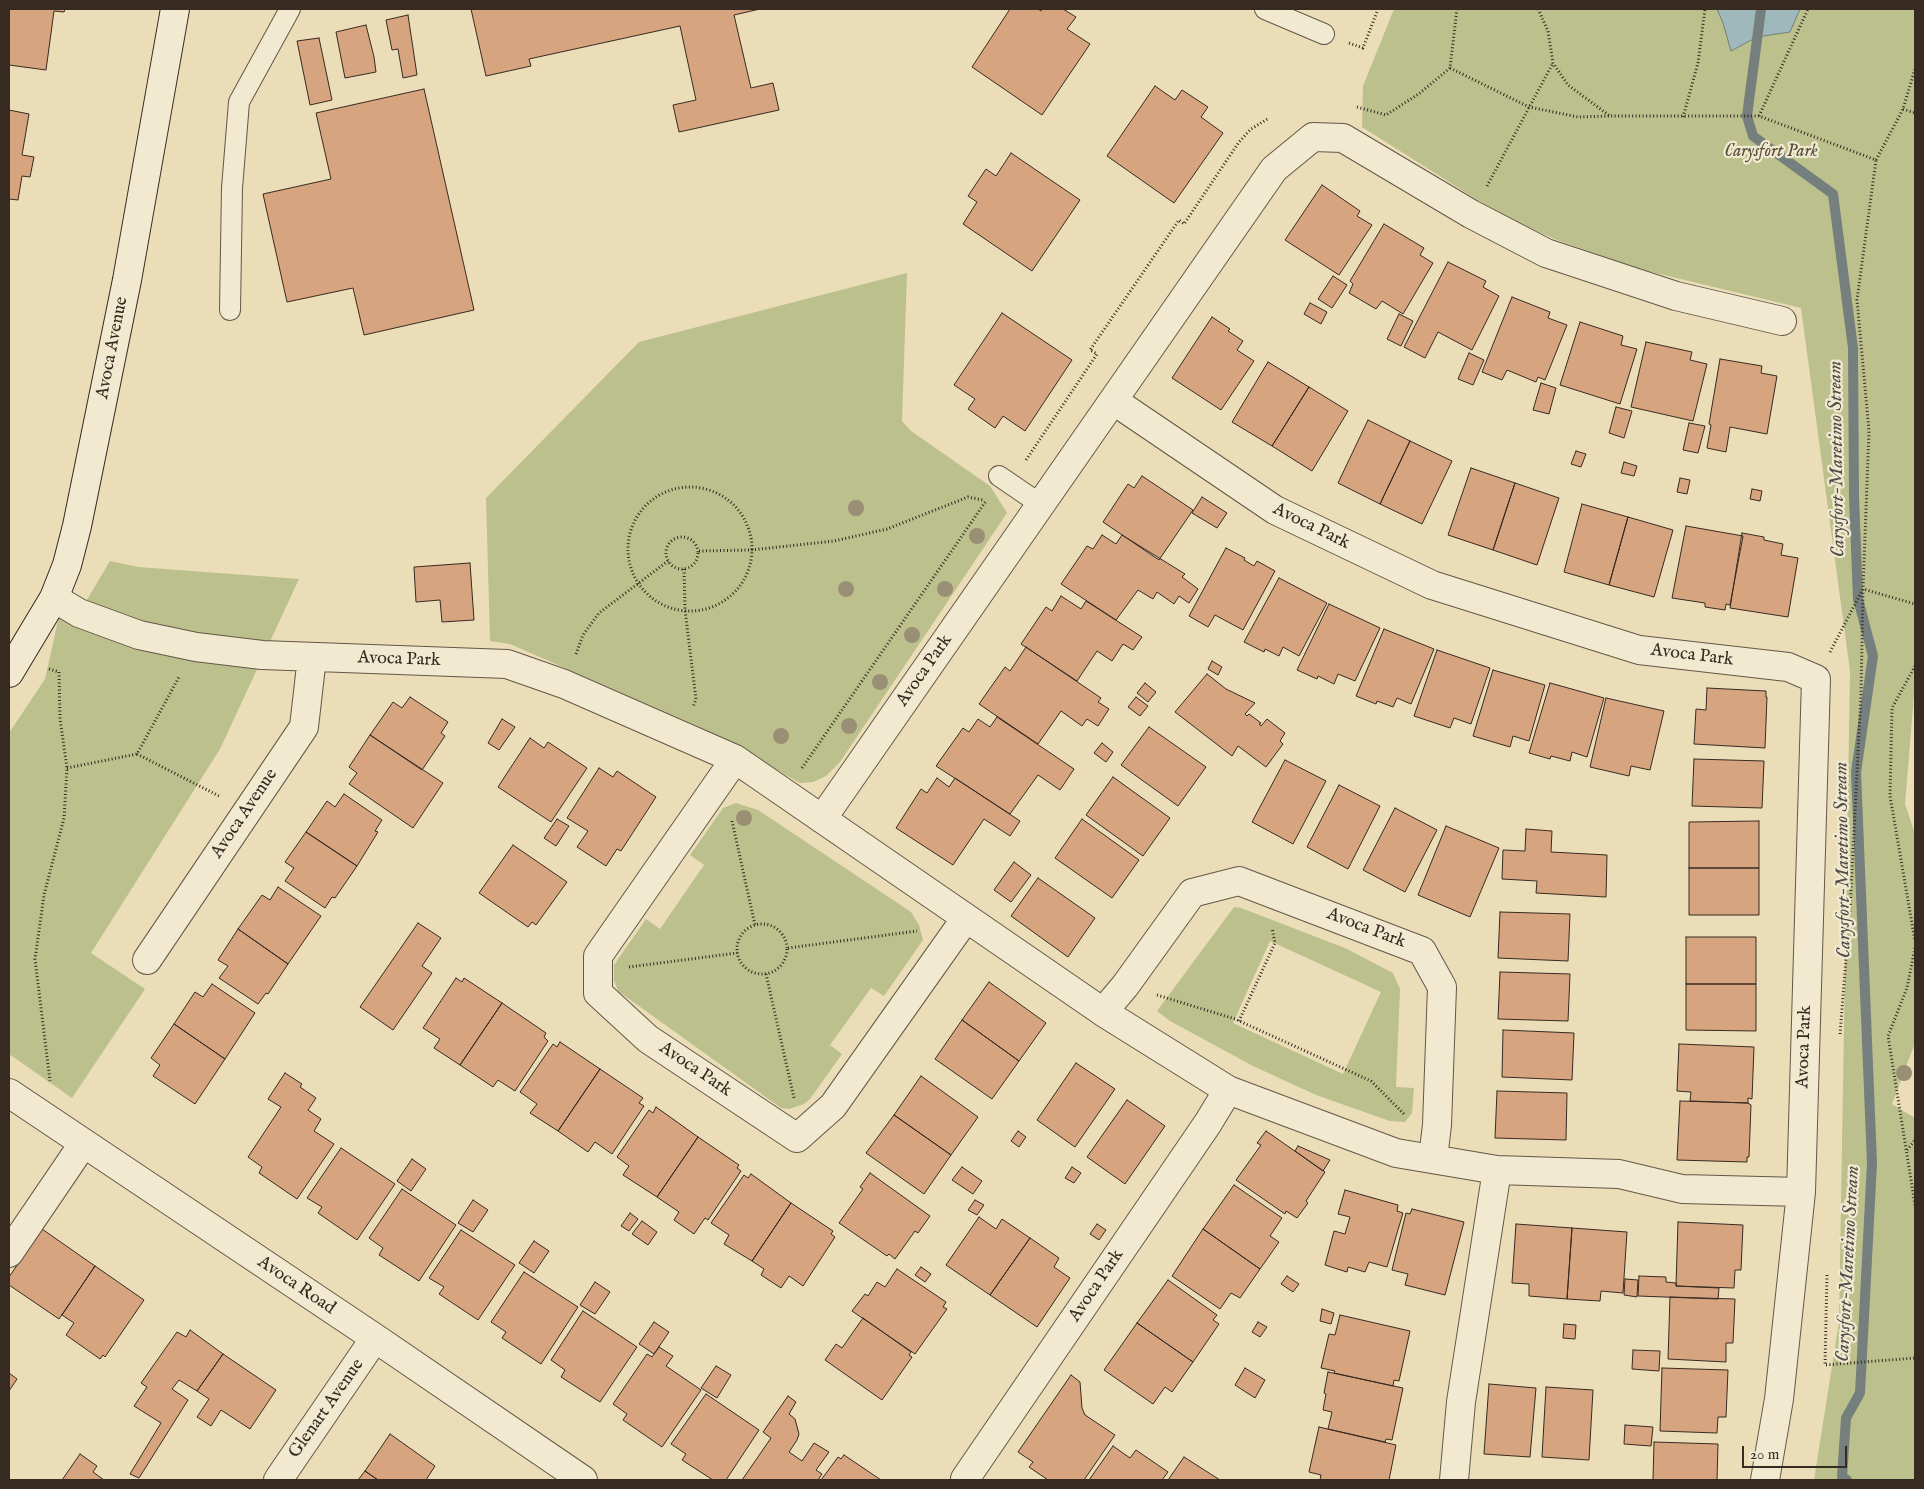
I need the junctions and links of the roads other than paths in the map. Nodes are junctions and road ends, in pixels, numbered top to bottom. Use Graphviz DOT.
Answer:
graph roads {
  1 [pos="175,9"];
  2 [pos="290,9"];
  3 [pos="1265,9"];
  4 [pos="1324,34"];
  5 [pos="230,310"];
  6 [pos="1782,321"];
  7 [pos="1114,401"];
  8 [pos="1002,477"];
  9 [pos="1040,504"];
  10 [pos="54,598"];
  11 [pos="312,657"];
  12 [pos="13,666"];
  13 [pos="735,759"];
  14 [pos="822,819"];
  15 [pos="966,918"];
  16 [pos="147,960"];
  17 [pos="1103,1012"];
  18 [pos="1228,1090"];
  19 [pos="9,1093"];
  20 [pos="82,1144"];
  21 [pos="1433,1158"];
  22 [pos="1497,1170"];
  23 [pos="1801,1192"];
  24 [pos="9,1253"];
  25 [pos="375,1338"];
  26 [pos="278,1480"];
  27 [pos="583,1480"];
  28 [pos="968,1480"];
  29 [pos="1454,1480"];
  30 [pos="1765,1480"];
  1 -- 10 [label="street, Avoca Avenue"];
  2 -- 5 [label="lane"];
  3 -- 4 [label="lane"];
  6 -- 7 [label="street, Avoca Park"];
  7 -- 9 [label="street, Avoca Park"];
  7 -- 23 [label="street, Avoca Park"];
  8 -- 9 [label="lane"];
  9 -- 14 [label="street, Avoca Park"];
  10 -- 11 [label="street, Avoca Park"];
  10 -- 12 [label="street, Avoca Avenue"];
  11 -- 13 [label="street, Avoca Park"];
  11 -- 16 [label="street, Avoca Avenue"];
  13 -- 14 [label="street, Avoca Park"];
  13 -- 15 [label="street, Avoca Park"];
  14 -- 15 [label="street, Avoca Park"];
  15 -- 17 [label="street, Avoca Park"];
  17 -- 18 [label="street, Avoca Park"];
  17 -- 21 [label="street, Avoca Park"];
  18 -- 21 [label="street, Avoca Park"];
  18 -- 28 [label="street, Avoca Park"];
  19 -- 20 [label="street, Avoca Road"];
  20 -- 24 [label="street"];
  20 -- 25 [label="street, Avoca Road"];
  21 -- 22 [label="street, Avoca Park"];
  22 -- 23 [label="street, Avoca Park"];
  22 -- 29 [label="street"];
  23 -- 30 [label="street, Avoca Park"];
  25 -- 26 [label="street, Glenart Avenue"];
  25 -- 27 [label="street, Avoca Road"];
}
